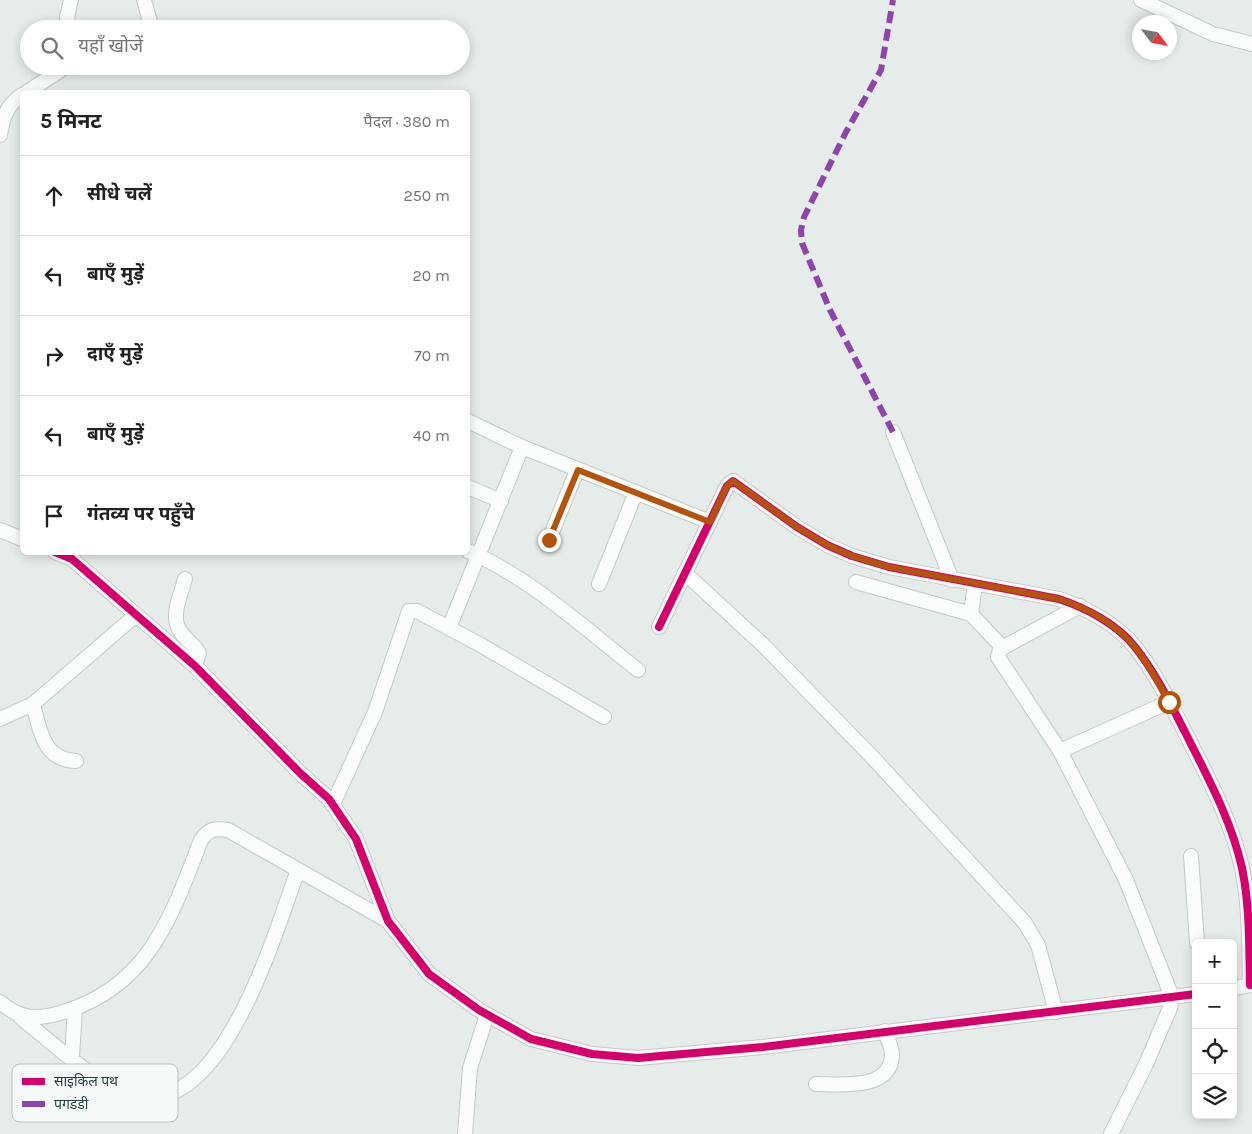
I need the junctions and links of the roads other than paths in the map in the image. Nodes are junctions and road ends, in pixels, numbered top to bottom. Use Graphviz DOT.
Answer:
graph roads {
  1 [pos="70,0"];
  2 [pos="144,0"];
  3 [pos="1141,0"];
  4 [pos="67,20"];
  5 [pos="150,20"];
  6 [pos="1252,44"];
  7 [pos="53,75"];
  8 [pos="30,90"];
  9 [pos="20,96"];
  10 [pos="0,135"];
  11 [pos="470,423"];
  12 [pos="893,432"];
  13 [pos="522,448"];
  14 [pos="578,470"];
  15 [pos="470,488"];
  16 [pos="636,492"];
  17 [pos="501,501"];
  18 [pos="710,522"];
  19 [pos="0,530"];
  20 [pos="20,538"];
  21 [pos="549,540"];
  22 [pos="473,554"];
  23 [pos="62,555"];
  24 [pos="685,573"];
  25 [pos="185,579"];
  26 [pos="952,580"];
  27 [pos="856,582"];
  28 [pos="599,584"];
  29 [pos="975,584"];
  30 [pos="1080,606"];
  31 [pos="971,614"];
  32 [pos="136,615"];
  33 [pos="659,627"];
  34 [pos="449,628"];
  35 [pos="1002,648"];
  36 [pos="195,666"];
  37 [pos="638,670"];
  38 [pos="1169,702"];
  39 [pos="33,704"];
  40 [pos="604,717"];
  41 [pos="0,719"];
  42 [pos="1060,752"];
  43 [pos="76,761"];
  44 [pos="333,804"];
  45 [pos="1191,856"];
  46 [pos="298,870"];
  47 [pos="388,921"];
  48 [pos="1197,939"];
  49 [pos="1251,985"];
  50 [pos="1237,987"];
  51 [pos="1192,995"];
  52 [pos="1172,998"];
  53 [pos="0,1002"];
  54 [pos="75,1008"];
  55 [pos="1056,1012"];
  56 [pos="487,1015"];
  57 [pos="20,1016"];
  58 [pos="885,1032"];
  59 [pos="72,1057"];
  60 [pos="81,1064"];
  61 [pos="816,1084"];
  62 [pos="178,1089"];
  63 [pos="466,1134"];
  64 [pos="1111,1134"];
  1 -- 4 [label="street"];
  2 -- 5 [label="street"];
  3 -- 6 [label="street"];
  7 -- 8 [label="street"];
  9 -- 10 [label="street"];
  11 -- 13 [label="street"];
  12 -- 26 [label="street"];
  13 -- 14 [label="street"];
  13 -- 17 [label="street"];
  14 -- 16 [label="street"];
  14 -- 21 [label="street"];
  15 -- 17 [label="street"];
  16 -- 18 [label="street"];
  16 -- 28 [label="street"];
  17 -- 22 [label="street"];
  18 -- 24 [label="street"];
  18 -- 26 [label="street"];
  19 -- 20 [label="street"];
  22 -- 34 [label="street"];
  22 -- 37 [label="street"];
  23 -- 32 [label="street"];
  24 -- 33 [label="street"];
  24 -- 55 [label="street"];
  25 -- 36 [label="street"];
  26 -- 29 [label="street"];
  27 -- 31 [label="street"];
  29 -- 30 [label="street"];
  29 -- 31 [label="street"];
  30 -- 35 [label="street"];
  30 -- 38 [label="street"];
  31 -- 35 [label="street"];
  32 -- 36 [label="street"];
  32 -- 39 [label="street"];
  34 -- 40 [label="street"];
  34 -- 44 [label="street"];
  35 -- 42 [label="street"];
  36 -- 44 [label="street"];
  38 -- 42 [label="street"];
  38 -- 49 [label="street"];
  39 -- 41 [label="street"];
  39 -- 43 [label="street"];
  42 -- 52 [label="street"];
  44 -- 47 [label="street"];
  45 -- 48 [label="street"];
  46 -- 47 [label="street"];
  46 -- 54 [label="street"];
  46 -- 62 [label="street"];
  47 -- 56 [label="street"];
  49 -- 50 [label="street"];
  51 -- 52 [label="street"];
  52 -- 55 [label="street"];
  52 -- 64 [label="street"];
  53 -- 57 [label="street"];
  54 -- 57 [label="street"];
  54 -- 59 [label="street"];
  55 -- 58 [label="street"];
  56 -- 58 [label="street"];
  56 -- 63 [label="street"];
  57 -- 59 [label="street"];
  58 -- 61 [label="street"];
  59 -- 60 [label="street"];
}
